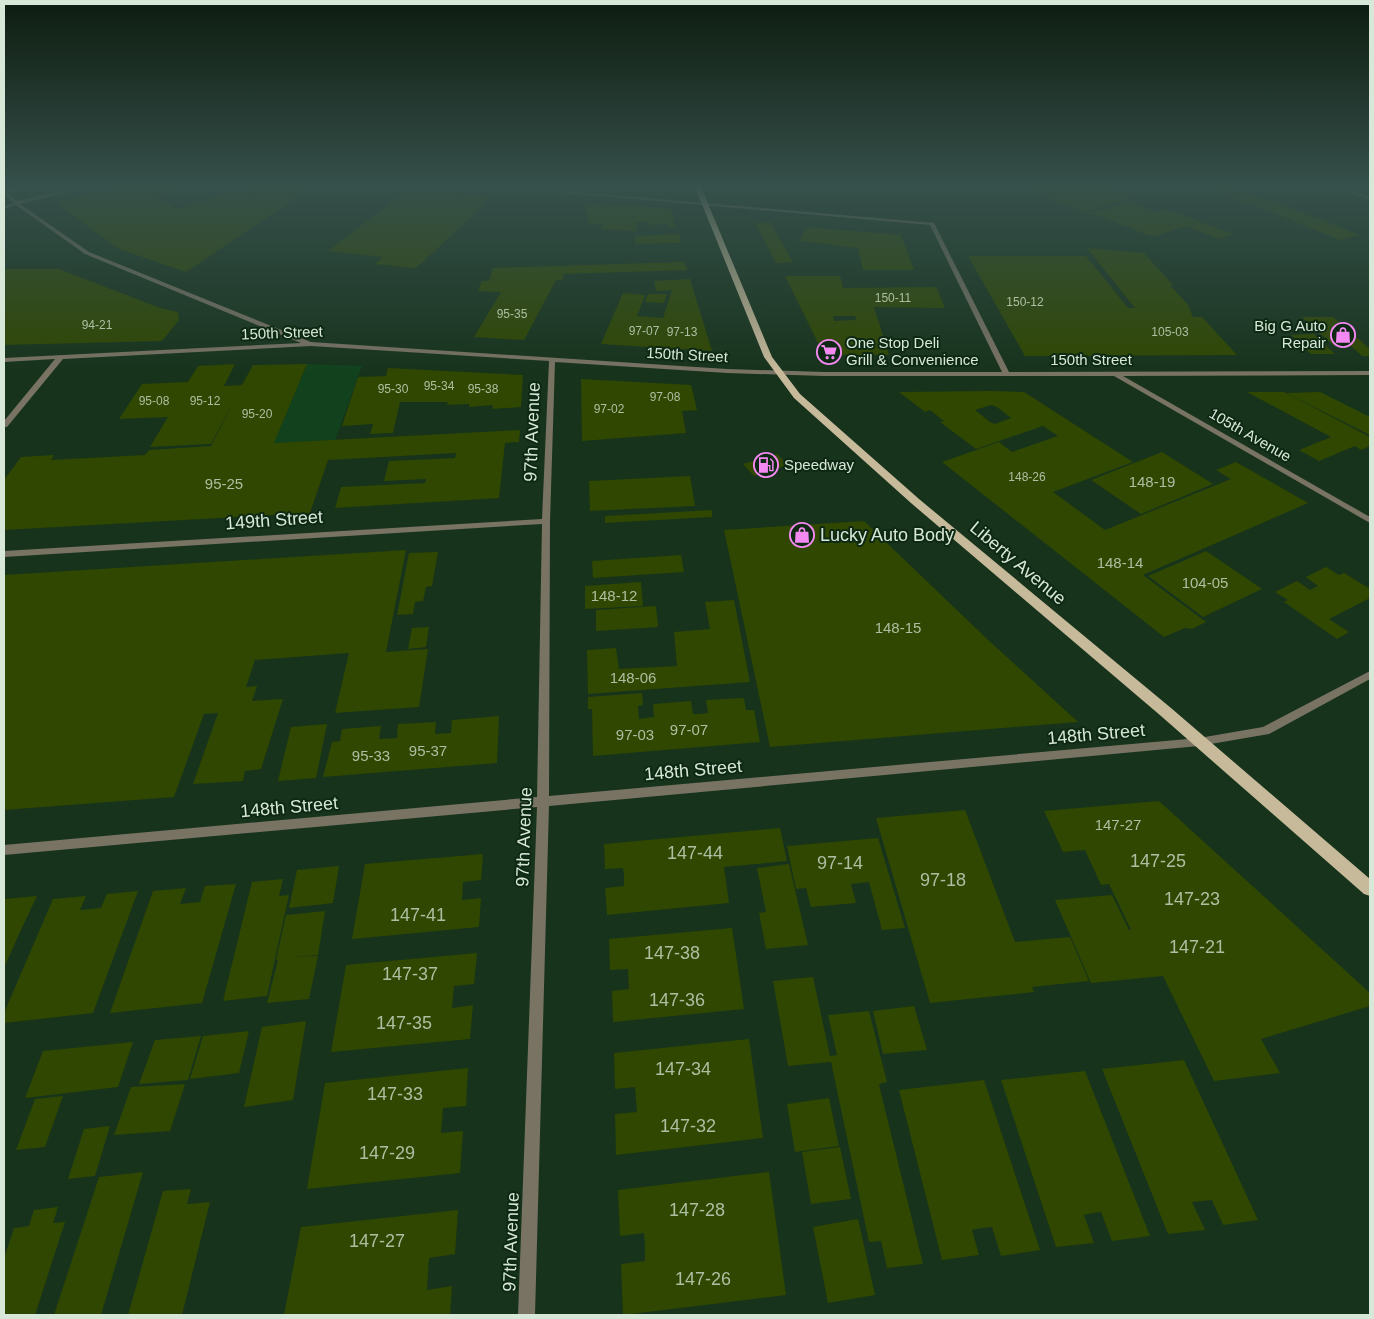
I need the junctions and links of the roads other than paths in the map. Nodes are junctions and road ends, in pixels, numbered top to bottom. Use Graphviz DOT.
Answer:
graph roads {
  1 [pos="81,249"];
  2 [pos="723,249"];
  3 [pos="944,249"];
  4 [pos="311,344"];
  5 [pos="60,358"];
  6 [pos="4,360"];
  7 [pos="552,360"];
  8 [pos="780,372"];
  9 [pos="1006,373"];
  10 [pos="1370,373"];
  11 [pos="1115,374"];
  12 [pos="4,425"];
  13 [pos="1370,520"];
  14 [pos="546,521"];
  15 [pos="4,554"];
  16 [pos="1370,675"];
  17 [pos="1199,742"];
  18 [pos="543,801"];
  19 [pos="4,850"];
  20 [pos="1370,888"];
  21 [pos="526,1315"];
  1 -- 4 [label="street"];
  2 -- 8 [label="main road, Liberty Avenue"];
  3 -- 9 [label="street"];
  4 -- 5 [label="street, 150th Street"];
  4 -- 7 [label="street, 150th Street"];
  5 -- 6 [label="street, 150th Street"];
  5 -- 12 [label="street"];
  7 -- 8 [label="street, 150th Street"];
  7 -- 14 [label="street, 97th Avenue"];
  8 -- 9 [label="street, 150th Street"];
  8 -- 17 [label="main road, Liberty Avenue"];
  9 -- 11 [label="street, 150th Street"];
  10 -- 11 [label="street, 150th Street"];
  11 -- 13 [label="street, 105th Avenue"];
  14 -- 15 [label="street, 149th Street"];
  14 -- 18 [label="street, 97th Avenue"];
  16 -- 17 [label="street, 148th Street"];
  17 -- 18 [label="street, 148th Street"];
  17 -- 20 [label="main road, Liberty Avenue"];
  18 -- 19 [label="street, 148th Street"];
  18 -- 21 [label="street, 97th Avenue"];
}
